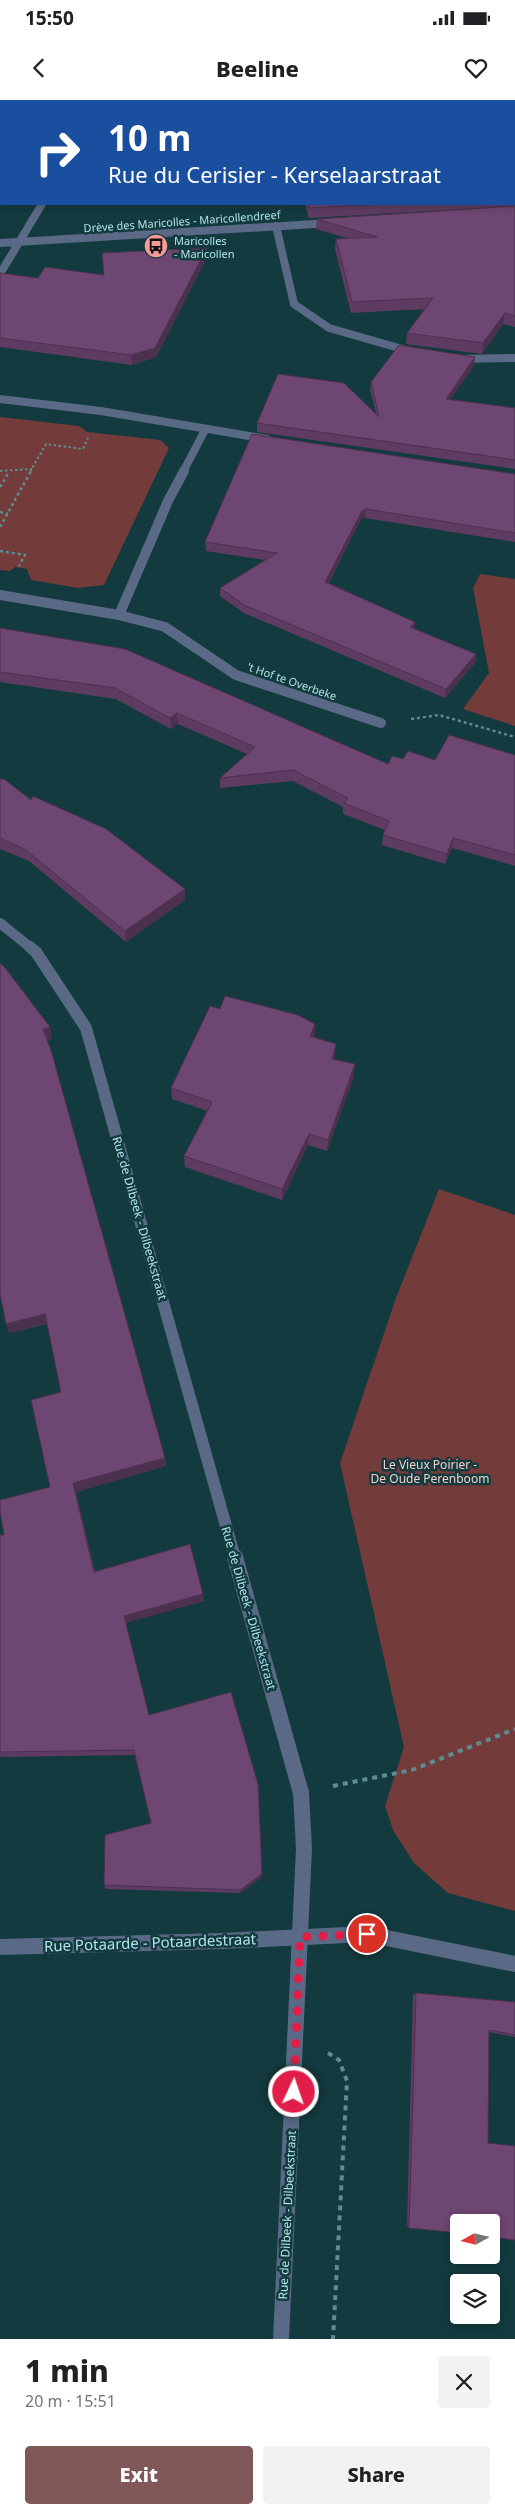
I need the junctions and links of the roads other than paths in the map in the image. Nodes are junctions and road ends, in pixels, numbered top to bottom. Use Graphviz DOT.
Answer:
graph roads {
  1 [pos="41,205"];
  2 [pos="345,222"];
  3 [pos="276,226"];
  4 [pos="20,242"];
  5 [pos="0,243"];
  6 [pos="0,274"];
  7 [pos="426,354"];
  8 [pos="445,358"];
  9 [pos="515,358"];
  10 [pos="0,399"];
  11 [pos="205,430"];
  12 [pos="272,440"];
  13 [pos="0,595"];
  14 [pos="119,615"];
  15 [pos="381,723"];
  16 [pos="0,923"];
  17 [pos="300,1937"];
  18 [pos="0,1947"];
  19 [pos="515,1964"];
  20 [pos="281,2339"];
  1 -- 4 [label="street"];
  2 -- 3 [label="street, Drève des Maricolles - Maricollendreef"];
  3 -- 4 [label="street, Drève des Maricolles - Maricollendreef"];
  3 -- 7 [label="street"];
  4 -- 5 [label="street, Drève des Maricolles - Maricollendreef"];
  4 -- 6 [label="street"];
  8 -- 9 [label="street"];
  10 -- 11 [label="street"];
  11 -- 12 [label="street"];
  11 -- 14 [label="street"];
  13 -- 14 [label="street, 't Hof te Overbeke"];
  14 -- 15 [label="street, 't Hof te Overbeke"];
  16 -- 17 [label="street, Rue de Dilbeek - Dilbeekstraat"];
  17 -- 18 [label="street, Rue Potaarde - Potaardestraat"];
  17 -- 19 [label="street, Rue Potaarde - Potaardestraat"];
  17 -- 20 [label="street, Rue de Dilbeek - Dilbeekstraat"];
}
